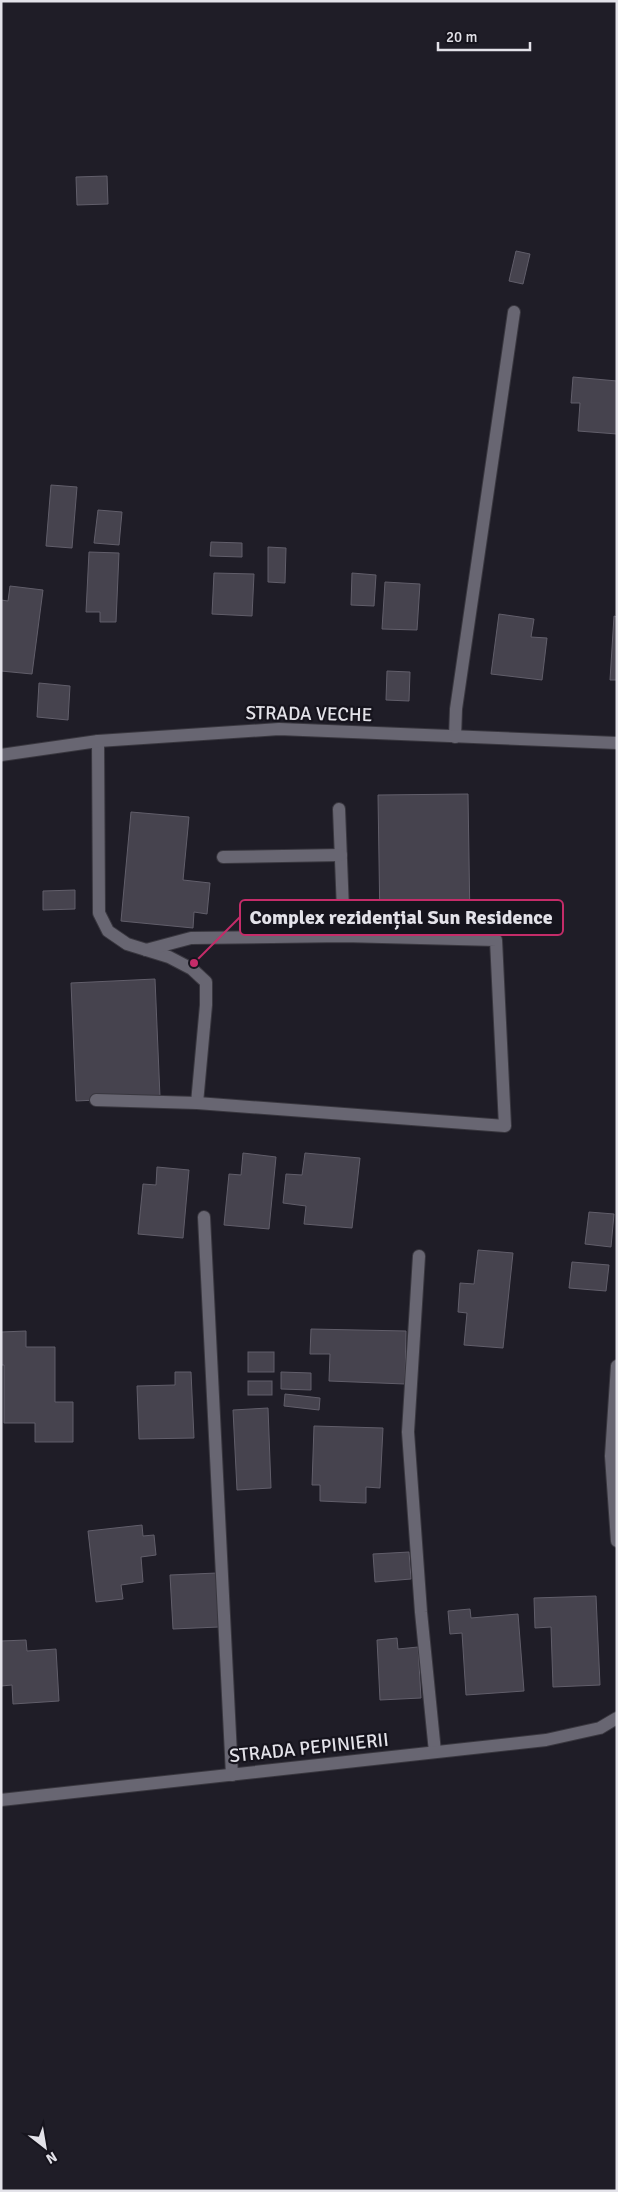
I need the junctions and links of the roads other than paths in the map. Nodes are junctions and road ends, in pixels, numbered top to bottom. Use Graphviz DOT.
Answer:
graph roads {
  1 [pos="514,312"];
  2 [pos="455,737"];
  3 [pos="98,741"];
  4 [pos="617,743"];
  5 [pos="1,755"];
  6 [pos="339,809"];
  7 [pos="341,855"];
  8 [pos="223,857"];
  9 [pos="344,936"];
  10 [pos="146,950"];
  11 [pos="96,1100"];
  12 [pos="196,1103"];
  13 [pos="204,1217"];
  14 [pos="419,1256"];
  15 [pos="617,1366"];
  16 [pos="617,1541"];
  17 [pos="617,1718"];
  18 [pos="435,1752"];
  19 [pos="232,1775"];
  20 [pos="1,1800"];
  1 -- 2 [label="street"];
  2 -- 3 [label="street, STRADA VECHE"];
  2 -- 4 [label="street, STRADA VECHE"];
  3 -- 5 [label="street, STRADA VECHE"];
  3 -- 10 [label="street"];
  6 -- 7 [label="street"];
  7 -- 8 [label="street"];
  7 -- 9 [label="street"];
  9 -- 10 [label="street"];
  9 -- 12 [label="street"];
  10 -- 12 [label="street"];
  11 -- 12 [label="street"];
  13 -- 19 [label="street"];
  14 -- 18 [label="street"];
  15 -- 16 [label="street"];
  17 -- 18 [label="street, STRADA PEPINIERII"];
  18 -- 19 [label="street, STRADA PEPINIERII"];
  19 -- 20 [label="street, STRADA PEPINIERII"];
}
